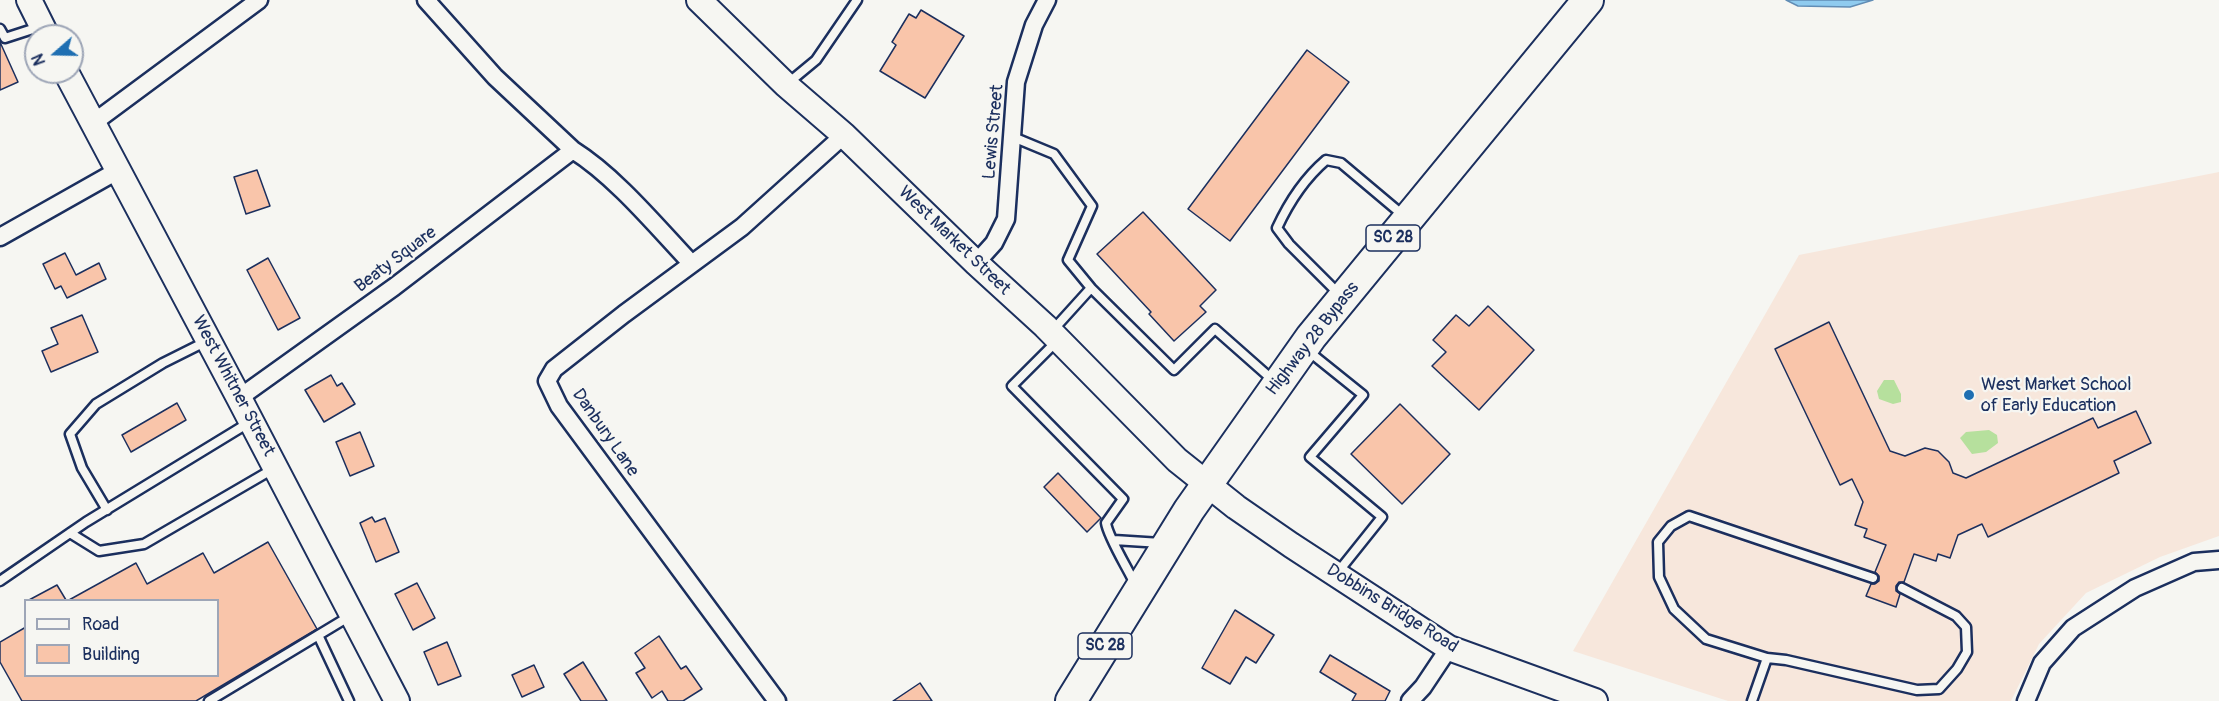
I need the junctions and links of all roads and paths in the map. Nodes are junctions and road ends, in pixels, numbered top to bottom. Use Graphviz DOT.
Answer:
graph roads {
  1 [pos="29,0"];
  2 [pos="259,0"];
  3 [pos="426,0"];
  4 [pos="699,0"];
  5 [pos="857,0"];
  6 [pos="1047,0"];
  7 [pos="1588,0"];
  8 [pos="41,24"];
  9 [pos="0,29"];
  10 [pos="24,35"];
  11 [pos="72,84"];
  12 [pos="786,85"];
  13 [pos="93,123"];
  14 [pos="844,135"];
  15 [pos="1013,138"];
  16 [pos="573,150"];
  17 [pos="117,171"];
  18 [pos="1408,219"];
  19 [pos="0,237"];
  20 [pos="976,263"];
  21 [pos="692,264"];
  22 [pos="1091,288"];
  23 [pos="1343,298"];
  24 [pos="1055,336"];
  25 [pos="208,340"];
  26 [pos="1304,347"];
  27 [pos="1278,384"];
  28 [pos="239,398"];
  29 [pos="252,421"];
  30 [pos="276,468"];
  31 [pos="1206,484"];
  32 [pos="107,510"];
  33 [pos="70,533"];
  34 [pos="1114,540"];
  35 [pos="1168,544"];
  36 [pos="2219,560"];
  37 [pos="1335,574"];
  38 [pos="1873,578"];
  39 [pos="0,581"];
  40 [pos="1902,588"];
  41 [pos="1139,591"];
  42 [pos="353,615"];
  43 [pos="318,635"];
  44 [pos="1449,648"];
  45 [pos="1767,658"];
  46 [pos="208,701"];
  47 [pos="349,701"];
  48 [pos="397,701"];
  49 [pos="777,701"];
  50 [pos="1071,701"];
  51 [pos="1410,701"];
  52 [pos="1595,701"];
  53 [pos="1752,701"];
  54 [pos="2026,701"];
  1 -- 8 [label="main road"];
  2 -- 13 [label="street"];
  3 -- 16 [label="street"];
  4 -- 12 [label="main road, West Market Street"];
  5 -- 12 [label="lane"];
  6 -- 15 [label="street, Lewis Street"];
  7 -- 18 [label="highway, Highway 28 Bypass / SC 28"];
  9 -- 10 [label="lane"];
  11 -- 13 [label="main road, West Whitner Street"];
  12 -- 14 [label="main road, West Market Street"];
  13 -- 17 [label="main road, West Whitner Street"];
  14 -- 20 [label="main road, West Market Street"];
  14 -- 21 [label="street, Danbury Lane"];
  15 -- 20 [label="street, Lewis Street"];
  15 -- 22 [label="lane"];
  16 -- 21 [label="street"];
  16 -- 28 [label="street, Beaty Square"];
  17 -- 19 [label="street"];
  17 -- 25 [label="main road, West Whitner Street"];
  18 -- 23 [label="highway, Highway 28 Bypass / SC 28"];
  18 -- 23 [label="lane"];
  20 -- 24 [label="main road, West Market Street"];
  21 -- 49 [label="street, Danbury Lane"];
  22 -- 24 [label="lane"];
  22 -- 27 [label="lane"];
  23 -- 26 [label="highway, Highway 28 Bypass / SC 28"];
  24 -- 31 [label="main road, West Market Street"];
  24 -- 34 [label="lane"];
  25 -- 28 [label="main road, West Whitner Street"];
  25 -- 32 [label="lane"];
  26 -- 27 [label="highway, Highway 28 Bypass / SC 28"];
  26 -- 37 [label="lane"];
  27 -- 31 [label="highway, Highway 28 Bypass / SC 28"];
  28 -- 29 [label="main road, West Whitner Street"];
  29 -- 30 [label="main road, West Whitner Street"];
  29 -- 32 [label="lane"];
  30 -- 33 [label="lane"];
  30 -- 42 [label="main road, West Whitner Street"];
  31 -- 35 [label="highway, Highway 28 Bypass / SC 28"];
  31 -- 37 [label="main road, Dobbins Bridge Road"];
  32 -- 33 [label="lane"];
  33 -- 39 [label="lane"];
  34 -- 35 [label="lane"];
  34 -- 41 [label="lane"];
  35 -- 41 [label="highway, Highway 28 Bypass / SC 28"];
  36 -- 54 [label="street"];
  37 -- 44 [label="main road, Dobbins Bridge Road"];
  38 -- 45 [label="lane"];
  40 -- 45 [label="lane"];
  41 -- 50 [label="highway, Highway 28 Bypass / SC 28"];
  42 -- 43 [label="lane"];
  42 -- 48 [label="main road, West Whitner Street"];
  43 -- 46 [label="lane"];
  43 -- 47 [label="lane"];
  44 -- 51 [label="street"];
  44 -- 52 [label="main road, Dobbins Bridge Road"];
  45 -- 53 [label="lane"];
}
